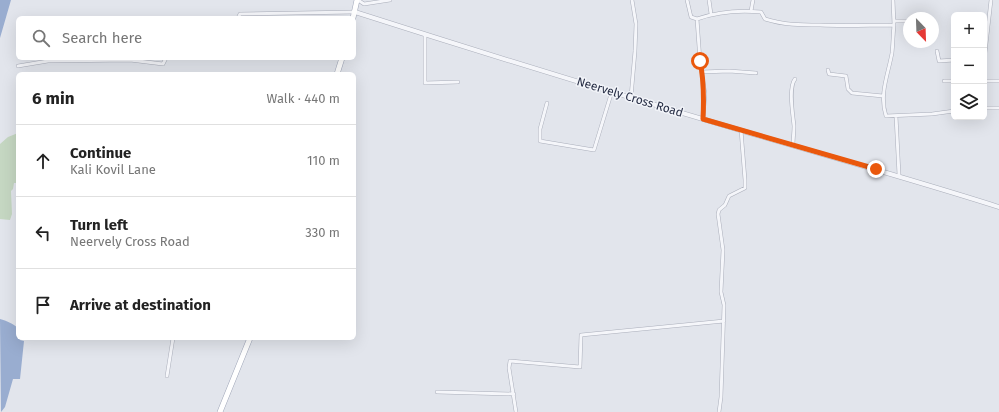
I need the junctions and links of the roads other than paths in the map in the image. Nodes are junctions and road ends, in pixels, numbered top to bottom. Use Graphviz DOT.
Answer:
graph roads {
  1 [pos="357,0"];
  2 [pos="390,0"];
  3 [pos="632,0"];
  4 [pos="687,0"];
  5 [pos="709,0"];
  6 [pos="753,0"];
  7 [pos="893,0"];
  8 [pos="991,0"];
  9 [pos="751,11"];
  10 [pos="355,12"];
  11 [pos="711,14"];
  12 [pos="239,16"];
  13 [pos="354,16"];
  14 [pos="697,19"];
  15 [pos="903,22"];
  16 [pos="894,23"];
  17 [pos="425,35"];
  18 [pos="986,48"];
  19 [pos="937,51"];
  20 [pos="130,60"];
  21 [pos="130,60"];
  22 [pos="165,60"];
  23 [pos="341,60"];
  24 [pos="951,60"];
  25 [pos="18,66"];
  26 [pos="828,70"];
  27 [pos="338,72"];
  28 [pos="702,72"];
  29 [pos="756,72"];
  30 [pos="795,79"];
  31 [pos="944,81"];
  32 [pos="951,81"];
  33 [pos="987,81"];
  34 [pos="999,81"];
  35 [pos="458,82"];
  36 [pos="612,91"];
  37 [pos="884,96"];
  38 [pos="631,97"];
  39 [pos="547,103"];
  40 [pos="987,108"];
  41 [pos="999,108"];
  42 [pos="951,111"];
  43 [pos="896,116"];
  44 [pos="703,119"];
  45 [pos="742,130"];
  46 [pos="793,145"];
  47 [pos="899,175"];
  48 [pos="999,207"];
  49 [pos="724,321"];
  50 [pos="173,340"];
  51 [pos="249,340"];
  52 [pos="167,376"];
  53 [pos="437,392"];
  54 [pos="514,394"];
  55 [pos="220,412"];
  56 [pos="516,412"];
  57 [pos="719,412"];
  1 -- 2 [label="street"];
  1 -- 10 [label="main road"];
  3 -- 38 [label="street"];
  4 -- 14 [label="street"];
  5 -- 11 [label="street"];
  6 -- 9 [label="street"];
  7 -- 16 [label="street"];
  8 -- 18 [label="street"];
  9 -- 11 [label="street"];
  9 -- 16 [label="street"];
  10 -- 12 [label="street"];
  10 -- 13 [label="main road"];
  10 -- 17 [label="street, Neervely Cross Road"];
  11 -- 14 [label="street"];
  14 -- 28 [label="street"];
  15 -- 16 [label="street"];
  16 -- 37 [label="street"];
  17 -- 35 [label="street"];
  17 -- 36 [label="street, Neervely Cross Road"];
  19 -- 24 [label="street"];
  20 -- 25 [label="street"];
  21 -- 22 [label="street"];
  23 -- 27 [label="main road"];
  26 -- 37 [label="street"];
  28 -- 29 [label="street"];
  28 -- 44 [label="street"];
  30 -- 46 [label="street"];
  31 -- 32 [label="street"];
  33 -- 34 [label="street"];
  36 -- 38 [label="street, Neervely Cross Road"];
  36 -- 39 [label="street"];
  37 -- 43 [label="street"];
  38 -- 44 [label="street, Neervely Cross Road"];
  40 -- 41 [label="street"];
  42 -- 43 [label="street"];
  43 -- 47 [label="street"];
  44 -- 45 [label="street, Neervely Cross Road"];
  45 -- 46 [label="street, Neervely Cross Road"];
  45 -- 49 [label="street"];
  46 -- 47 [label="street, Neervely Cross Road"];
  47 -- 48 [label="street, Neervely Cross Road"];
  49 -- 54 [label="street"];
  49 -- 57 [label="street"];
  50 -- 52 [label="street"];
  51 -- 55 [label="main road"];
  53 -- 54 [label="street"];
  54 -- 56 [label="street"];
}
